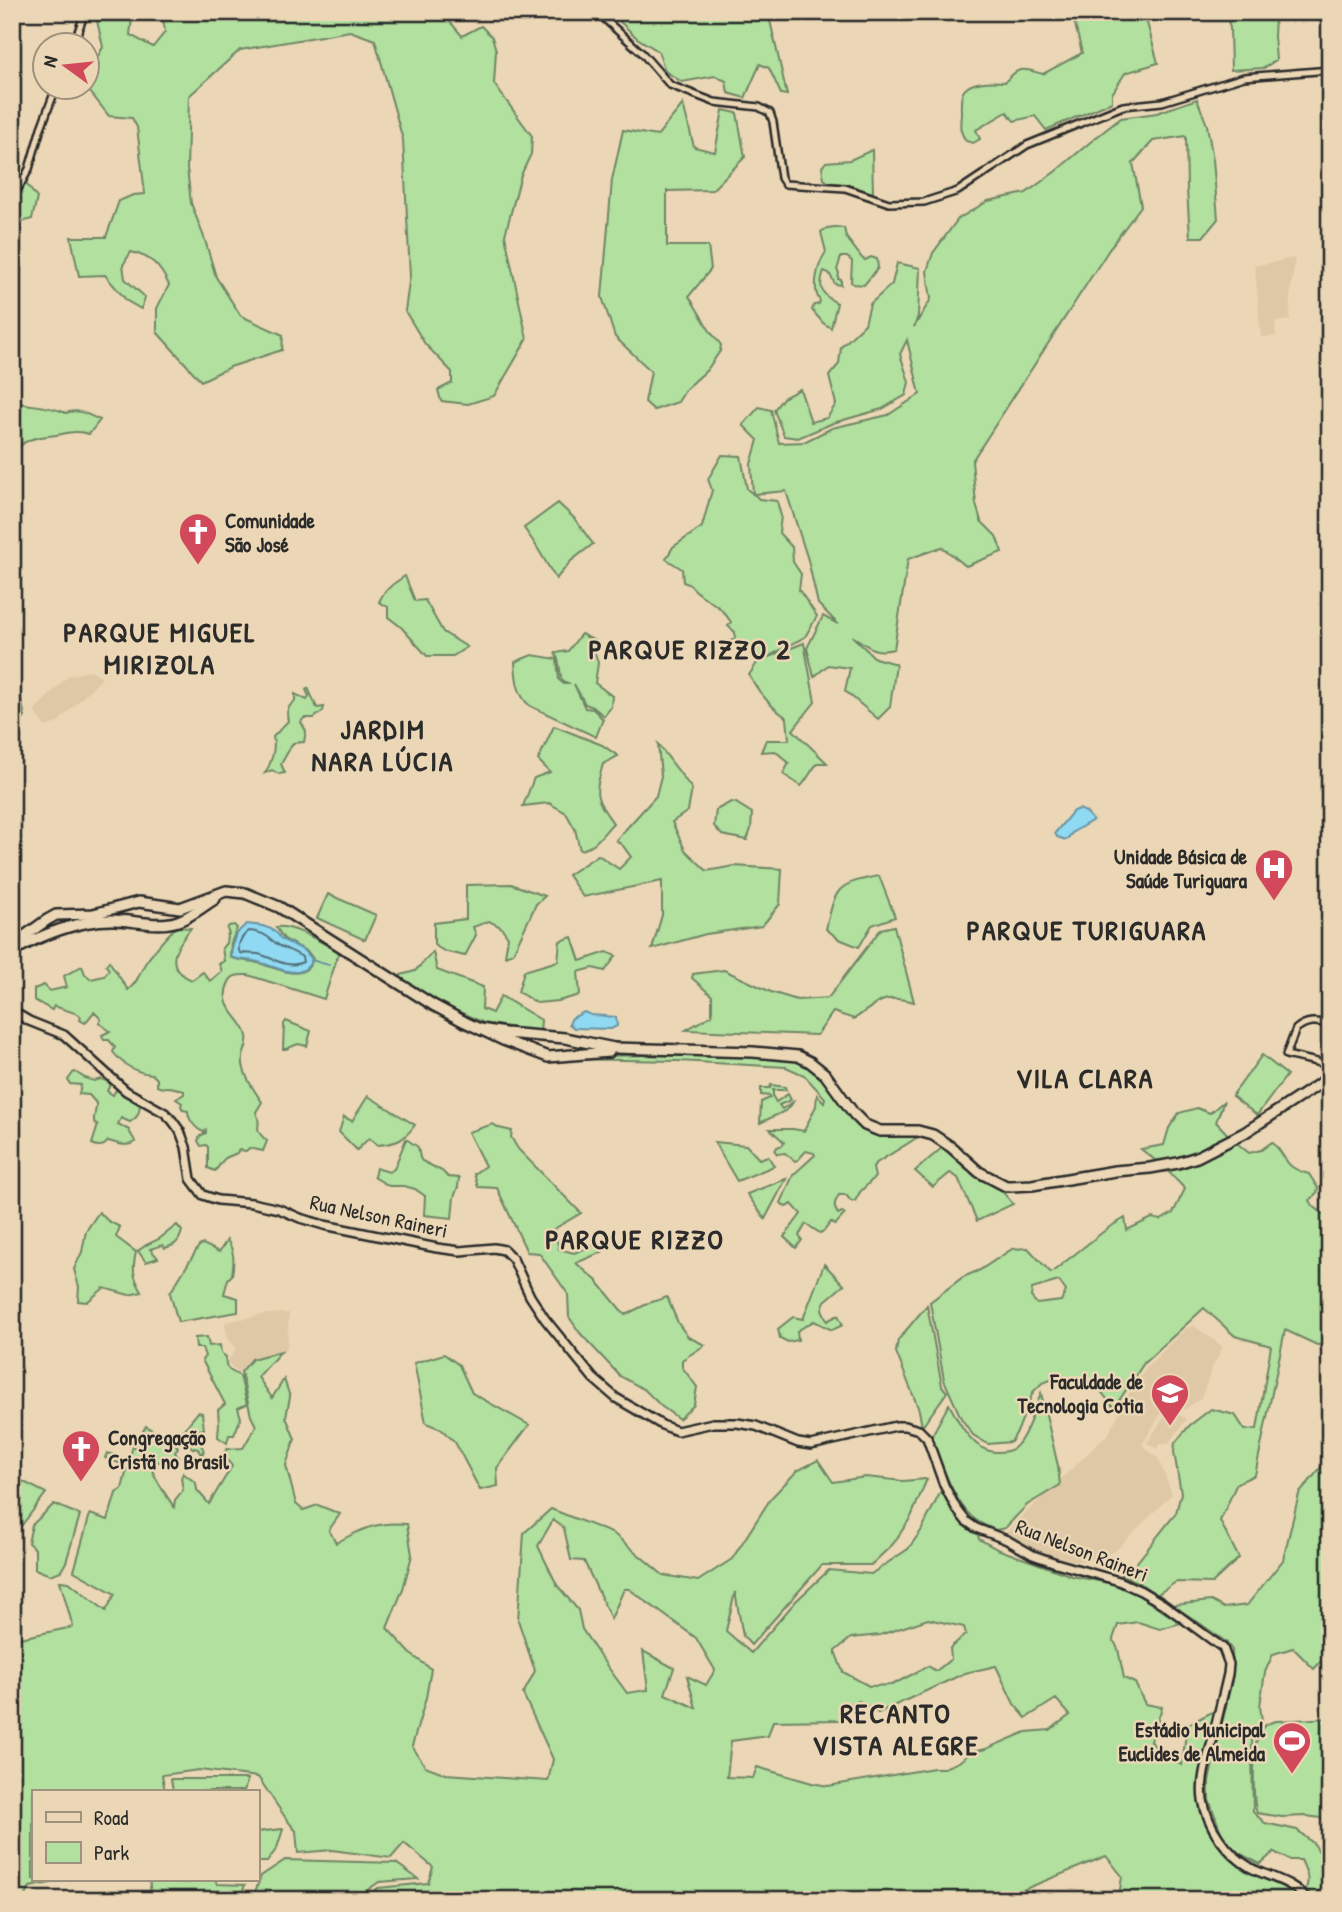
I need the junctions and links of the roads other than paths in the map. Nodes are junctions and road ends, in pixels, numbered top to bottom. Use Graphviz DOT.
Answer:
graph roads {
  1 [pos="85,12"];
  2 [pos="597,12"];
  3 [pos="78,32"];
  4 [pos="1330,70"];
  5 [pos="51,102"];
  6 [pos="12,200"];
  7 [pos="125,904"];
  8 [pos="139,922"];
  9 [pos="39,925"];
  10 [pos="51,934"];
  11 [pos="12,945"];
  12 [pos="343,948"];
  13 [pos="12,952"];
  14 [pos="12,1011"];
  15 [pos="1330,1024"];
  16 [pos="480,1030"];
  17 [pos="541,1036"];
  18 [pos="570,1044"];
  19 [pos="650,1050"];
  20 [pos="537,1054"];
  21 [pos="562,1057"];
  22 [pos="1330,1065"];
  23 [pos="1330,1077"];
  24 [pos="1306,1900"];
  1 -- 3 [label="street"];
  2 -- 4 [label="street"];
  5 -- 6 [label="street"];
  7 -- 8 [label="highway"];
  7 -- 9 [label="highway"];
  7 -- 12 [label="highway"];
  8 -- 10 [label="highway"];
  8 -- 12 [label="highway"];
  9 -- 10 [label="highway"];
  9 -- 11 [label="highway"];
  10 -- 13 [label="highway"];
  12 -- 16 [label="highway"];
  14 -- 24 [label="main road, Rua Nelson Raineri"];
  15 -- 22 [label="street"];
  16 -- 17 [label="highway"];
  16 -- 20 [label="highway"];
  17 -- 18 [label="highway"];
  17 -- 20 [label="highway"];
  18 -- 19 [label="highway"];
  18 -- 21 [label="highway"];
  19 -- 21 [label="highway"];
  19 -- 23 [label="highway"];
  20 -- 21 [label="highway"];
}
